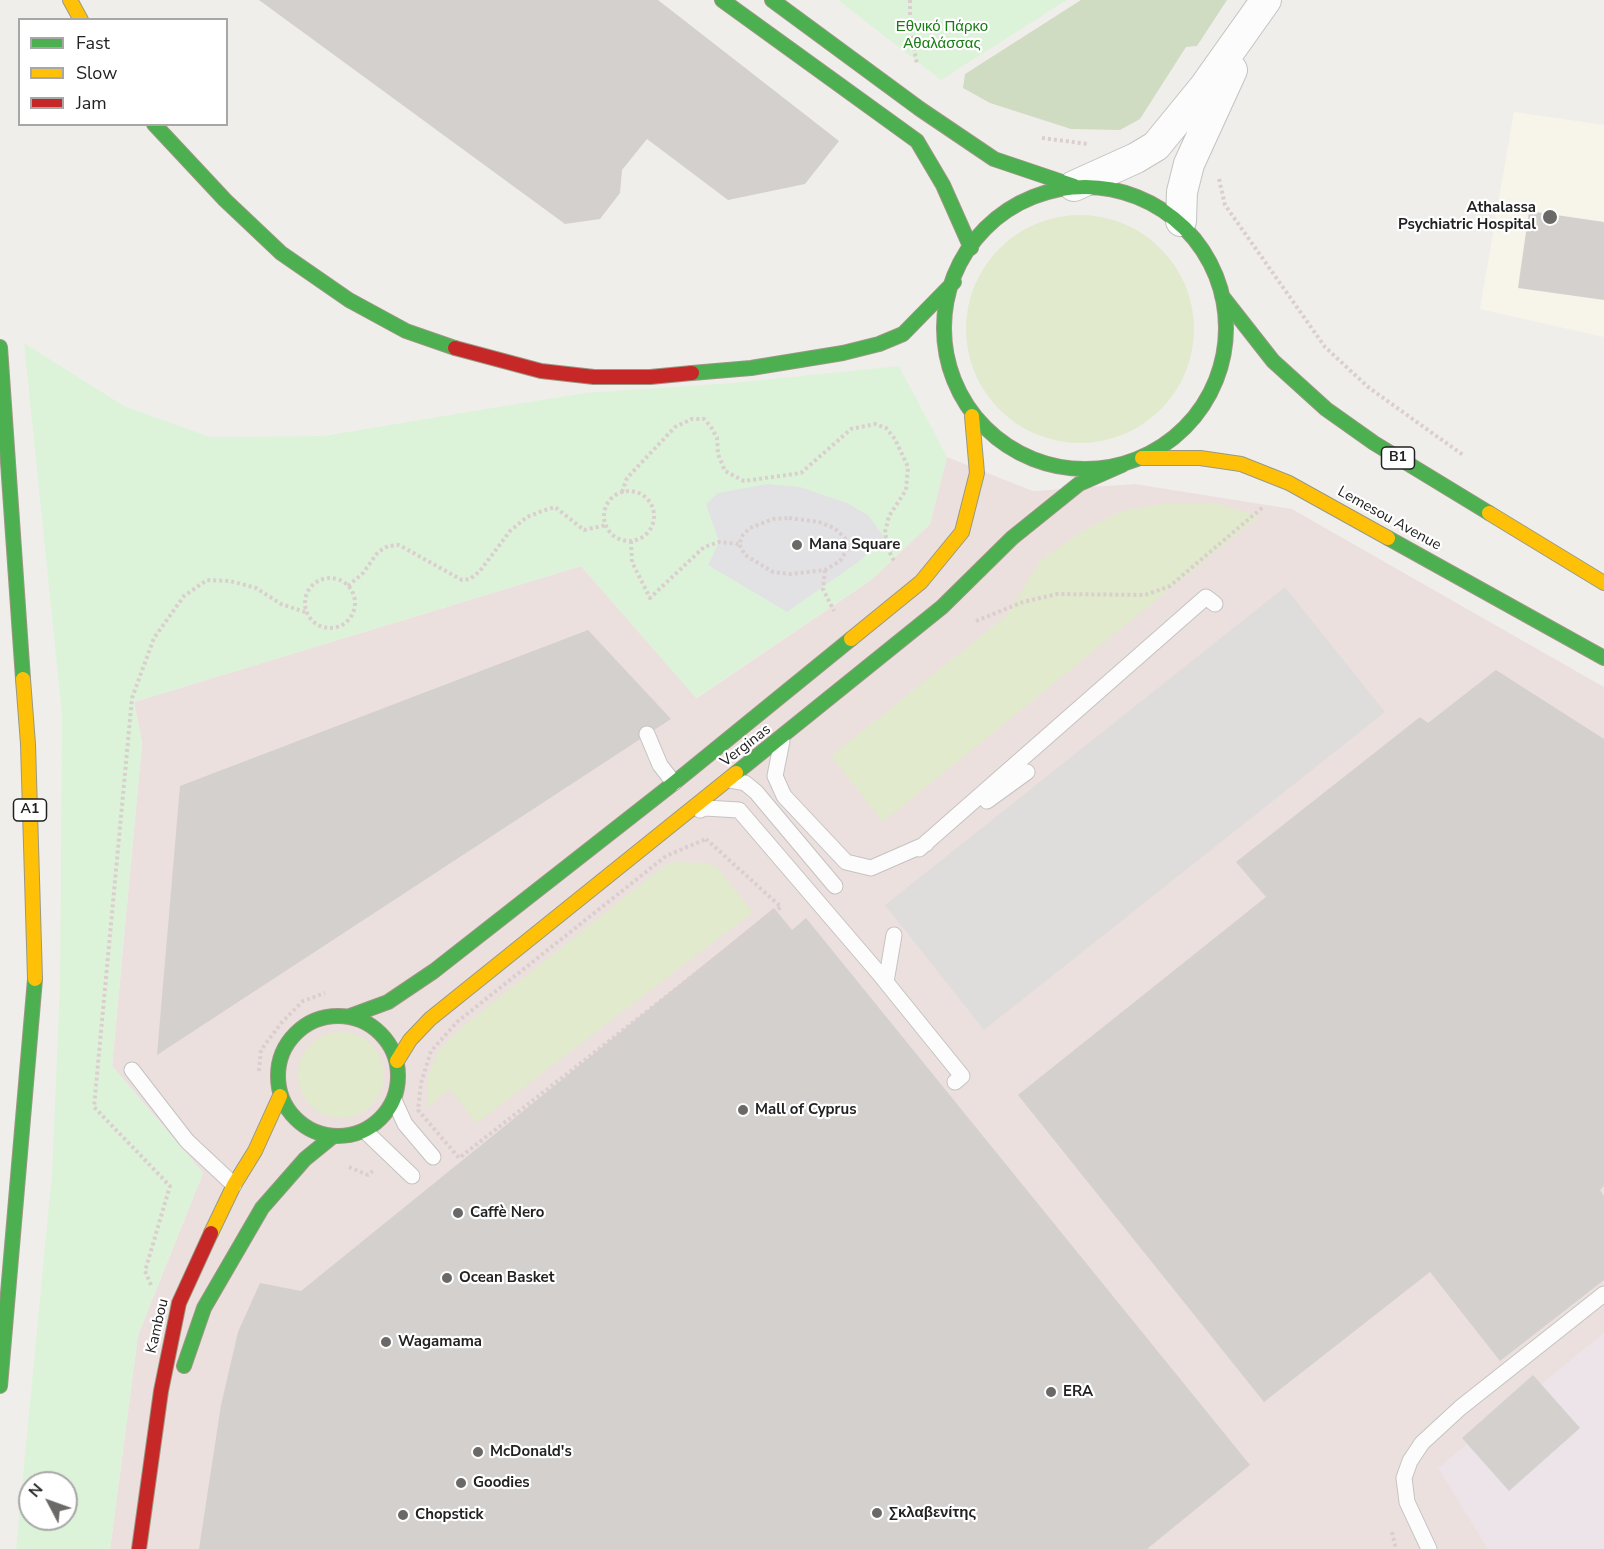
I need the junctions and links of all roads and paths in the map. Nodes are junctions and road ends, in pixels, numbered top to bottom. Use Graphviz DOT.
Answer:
graph roads {
  1 [pos="70,0"];
  2 [pos="722,0"];
  3 [pos="772,0"];
  4 [pos="910,0"];
  5 [pos="1265,3"];
  6 [pos="80,18"];
  7 [pos="920,72"];
  8 [pos="156,126"];
  9 [pos="1036,137"];
  10 [pos="1094,145"];
  11 [pos="1220,167"];
  12 [pos="1074,186"];
  13 [pos="1181,221"];
  14 [pos="971,248"];
  15 [pos="954,282"];
  16 [pos="1222,296"];
  17 [pos="0,347"];
  18 [pos="972,416"];
  19 [pos="1465,457"];
  20 [pos="1142,458"];
  21 [pos="1122,465"];
  22 [pos="622,492"];
  23 [pos="1266,504"];
  24 [pos="606,525"];
  25 [pos="631,541"];
  26 [pos="739,544"];
  27 [pos="849,548"];
  28 [pos="888,549"];
  29 [pos="896,564"];
  30 [pos="825,570"];
  31 [pos="1604,583"];
  32 [pos="348,586"];
  33 [pos="1215,604"];
  34 [pos="305,612"];
  35 [pos="836,614"];
  36 [pos="969,621"];
  37 [pos="1604,658"];
  38 [pos="647,734"];
  39 [pos="782,738"];
  40 [pos="1027,772"];
  41 [pos="729,780"];
  42 [pos="674,783"];
  43 [pos="681,819"];
  44 [pos="919,849"];
  45 [pos="835,886"];
  46 [pos="894,935"];
  47 [pos="882,976"];
  48 [pos="350,1016"];
  49 [pos="397,1061"];
  50 [pos="132,1070"];
  51 [pos="955,1082"];
  52 [pos="280,1096"];
  53 [pos="394,1100"];
  54 [pos="432,1126"];
  55 [pos="365,1131"];
  56 [pos="332,1137"];
  57 [pos="416,1138"];
  58 [pos="393,1156"];
  59 [pos="433,1157"];
  60 [pos="340,1163"];
  61 [pos="412,1176"];
  62 [pos="234,1185"];
  63 [pos="1604,1294"];
  64 [pos="179,1303"];
  65 [pos="181,1385"];
  66 [pos="0,1386"];
  67 [pos="139,1549"];
  68 [pos="1430,1549"];
  1 -- 6 [label="main road"];
  2 -- 14 [label="main road"];
  3 -- 12 [label="main road"];
  4 -- 7 [label="path"];
  5 -- 12 [label="street"];
  5 -- 13 [label="street"];
  8 -- 15 [label="main road"];
  9 -- 10 [label="path"];
  11 -- 19 [label="path"];
  12 -- 13 [label="main road, B1"];
  12 -- 14 [label="main road, B1"];
  13 -- 16 [label="main road, B1"];
  14 -- 15 [label="main road, B1"];
  15 -- 18 [label="main road, B1"];
  16 -- 20 [label="main road, B1"];
  16 -- 31 [label="main road, B1"];
  17 -- 66 [label="main road, A1"];
  18 -- 21 [label="main road, B1"];
  18 -- 42 [label="main road, Verginas"];
  20 -- 21 [label="main road, B1"];
  20 -- 37 [label="main road, Lemesou Avenue / B1"];
  21 -- 39 [label="main road, Verginas"];
  22 -- 24 [label="path"];
  22 -- 25 [label="path"];
  22 -- 28 [label="path"];
  23 -- 36 [label="path"];
  24 -- 25 [label="path"];
  24 -- 32 [label="path"];
  25 -- 26 [label="path"];
  26 -- 27 [label="path"];
  26 -- 30 [label="path"];
  27 -- 28 [label="path"];
  27 -- 30 [label="path"];
  28 -- 29 [label="path"];
  30 -- 35 [label="path"];
  32 -- 34 [label="path"];
  32 -- 34 [label="path"];
  33 -- 44 [label="lane"];
  34 -- 64 [label="path"];
  38 -- 42 [label="lane"];
  39 -- 41 [label="main road, Verginas"];
  39 -- 44 [label="lane"];
  40 -- 44 [label="lane"];
  41 -- 43 [label="main road, Verginas"];
  41 -- 45 [label="lane"];
  42 -- 48 [label="main road, Verginas"];
  43 -- 47 [label="lane"];
  43 -- 49 [label="main road, Verginas"];
  46 -- 47 [label="lane"];
  47 -- 51 [label="lane"];
  48 -- 49 [label="main road"];
  48 -- 52 [label="main road"];
  49 -- 53 [label="main road"];
  50 -- 62 [label="lane"];
  52 -- 56 [label="main road"];
  52 -- 62 [label="main road, Kambou"];
  53 -- 55 [label="main road"];
  53 -- 57 [label="lane"];
  54 -- 54 [label="path"];
  54 -- 57 [label="path"];
  55 -- 56 [label="main road"];
  55 -- 58 [label="lane"];
  56 -- 65 [label="main road"];
  57 -- 59 [label="lane"];
  58 -- 60 [label="path"];
  58 -- 61 [label="lane"];
  62 -- 64 [label="main road, Kambou"];
  63 -- 68 [label="lane"];
  64 -- 67 [label="main road, Kambou"];
}
